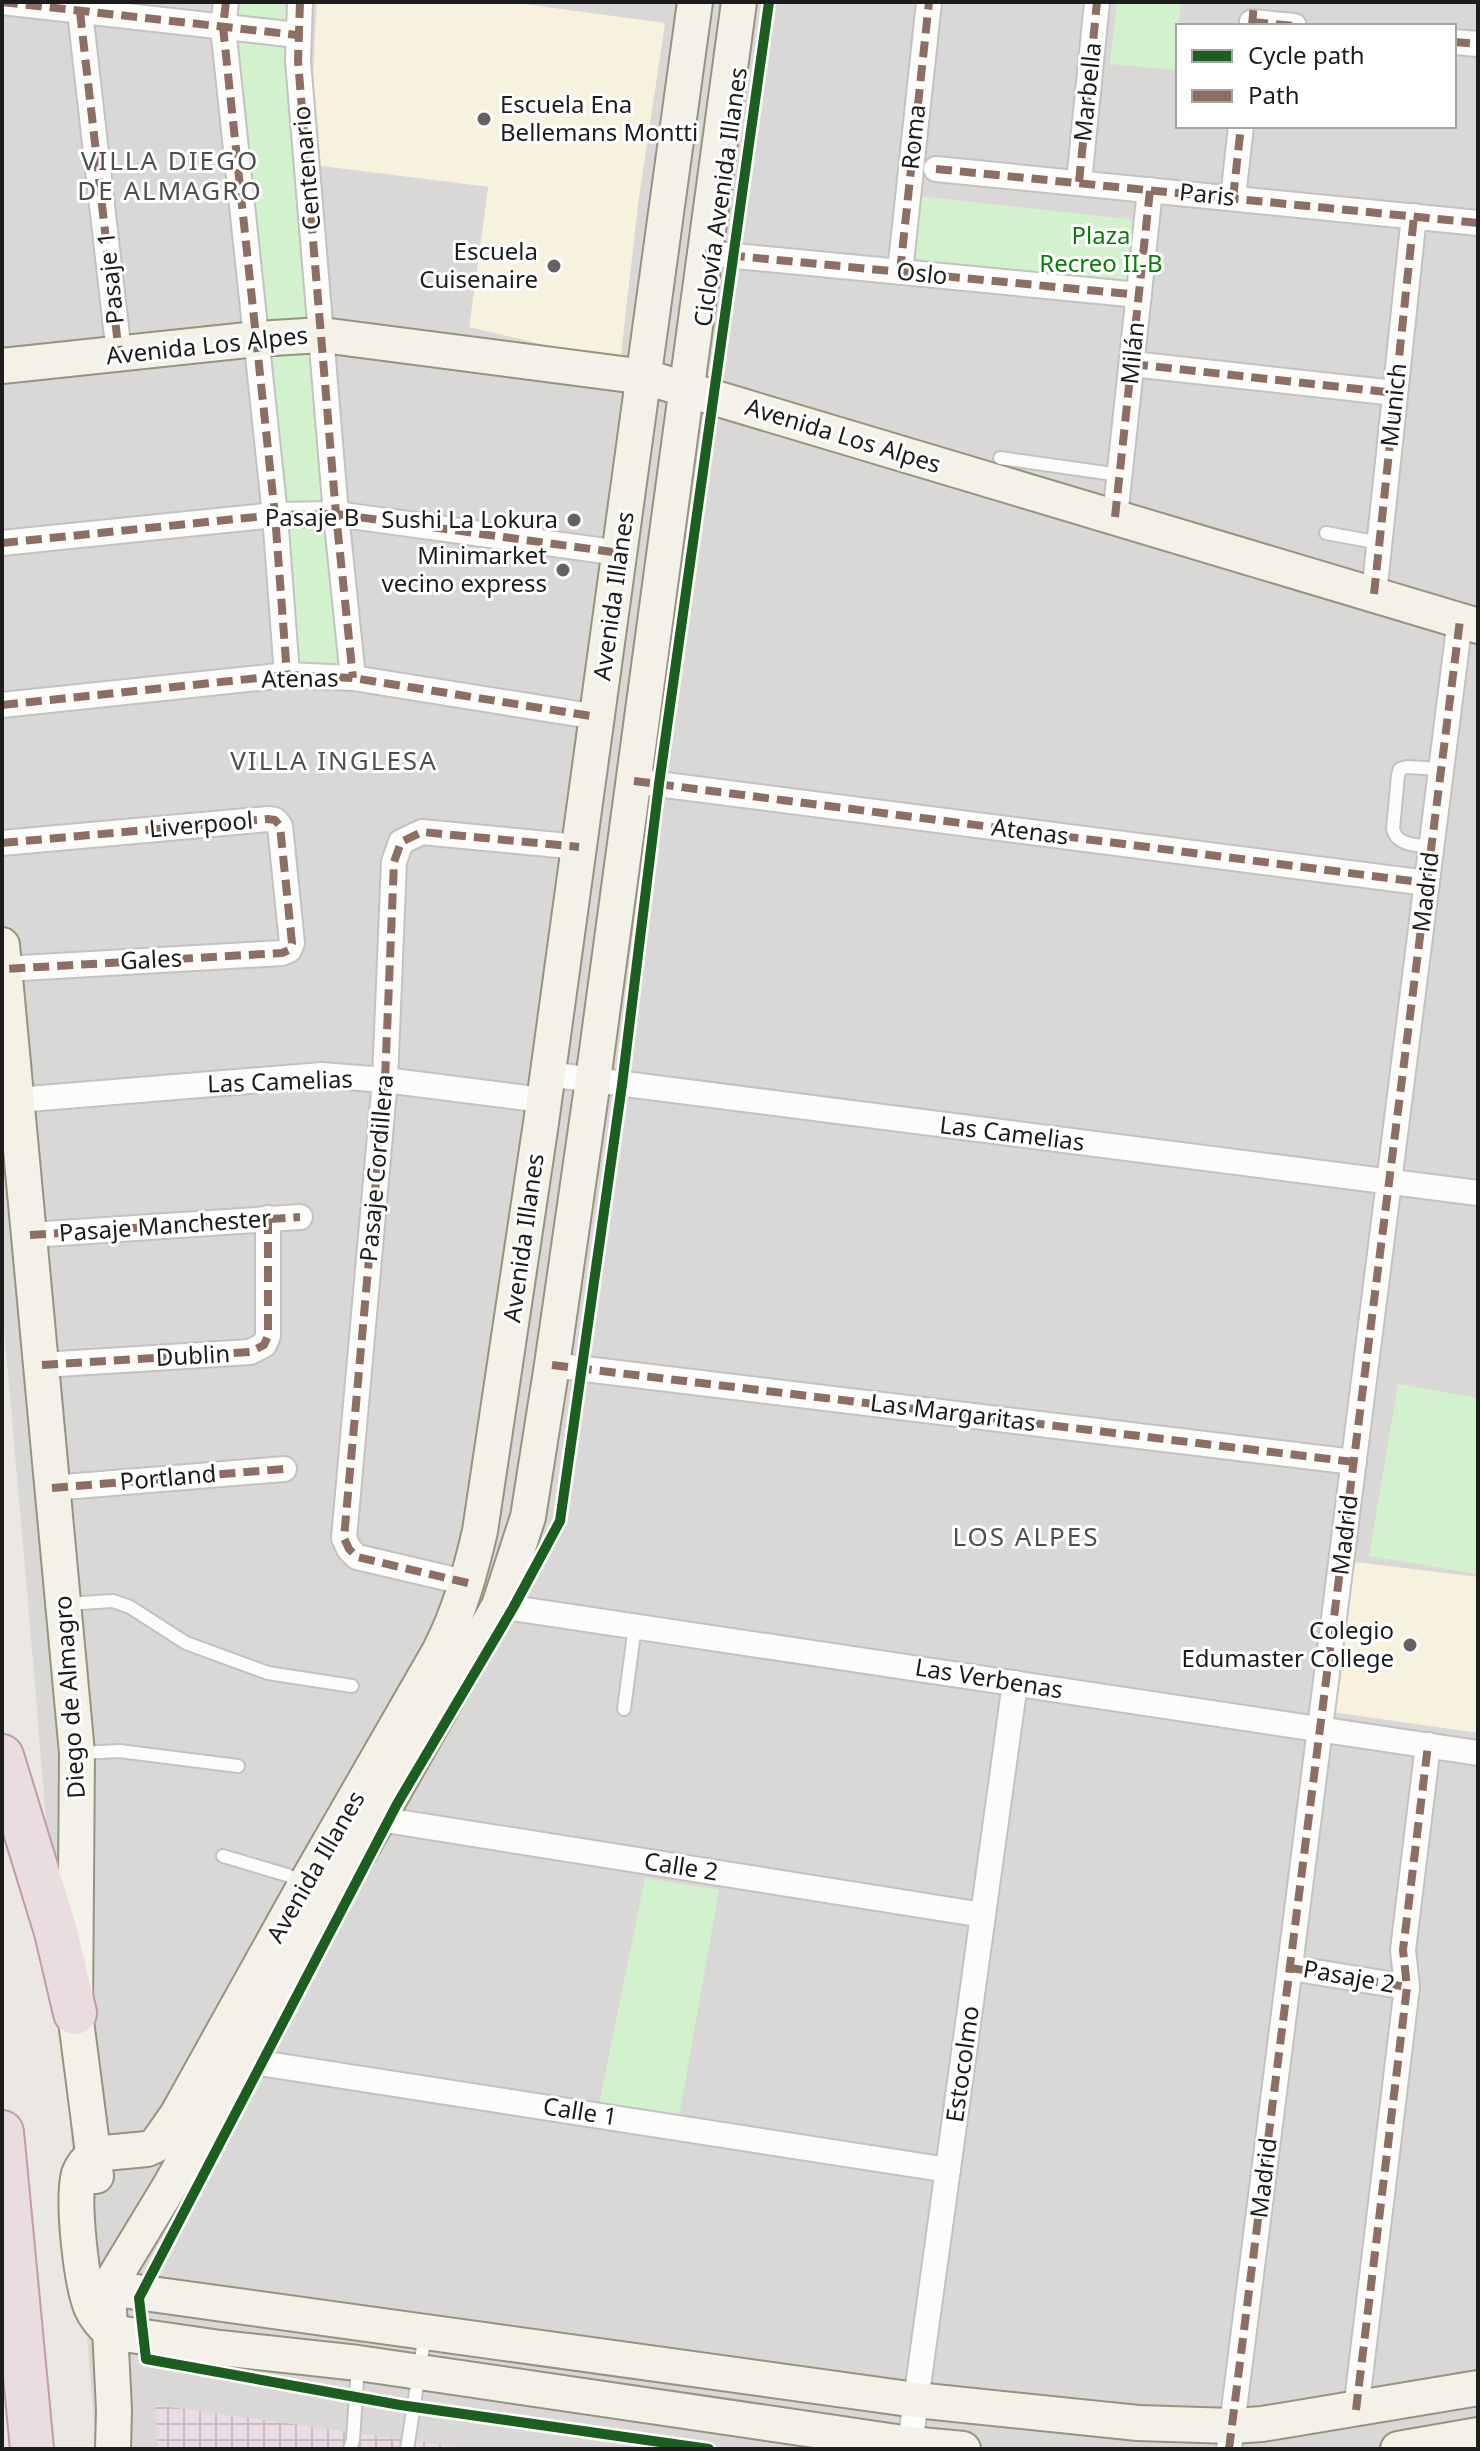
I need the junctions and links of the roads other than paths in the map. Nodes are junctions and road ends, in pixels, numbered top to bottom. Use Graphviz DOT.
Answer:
graph roads {
  1 [pos="2,2"];
  2 [pos="226,2"];
  3 [pos="300,2"];
  4 [pos="695,2"];
  5 [pos="739,2"];
  6 [pos="929,2"];
  7 [pos="1097,2"];
  8 [pos="80,12"];
  9 [pos="1253,17"];
  10 [pos="1285,24"];
  11 [pos="223,27"];
  12 [pos="297,35"];
  13 [pos="1456,42"];
  14 [pos="1478,44"];
  15 [pos="1241,128"];
  16 [pos="936,169"];
  17 [pos="1079,182"];
  18 [pos="1150,190"];
  19 [pos="1233,198"];
  20 [pos="1414,216"];
  21 [pos="1478,223"];
  22 [pos="705,253"];
  23 [pos="900,272"];
  24 [pos="1139,295"];
  25 [pos="322,335"];
  26 [pos="257,339"];
  27 [pos="119,354"];
  28 [pos="1132,364"];
  29 [pos="2,366"];
  30 [pos="645,377"];
  31 [pos="687,389"];
  32 [pos="1395,393"];
  33 [pos="1000,458"];
  34 [pos="1120,475"];
  35 [pos="336,514"];
  36 [pos="275,515"];
  37 [pos="1115,517"];
  38 [pos="1326,533"];
  39 [pos="2,543"];
  40 [pos="1380,543"];
  41 [pos="620,553"];
  42 [pos="1374,594"];
  43 [pos="1469,623"];
  44 [pos="287,675"];
  45 [pos="353,678"];
  46 [pos="2,705"];
  47 [pos="597,717"];
  48 [pos="1441,769"];
  49 [pos="634,781"];
  50 [pos="2,843"];
  51 [pos="579,847"];
  52 [pos="1432,847"];
  53 [pos="1427,883"];
  54 [pos="292,943"];
  55 [pos="3,957"];
  56 [pos="385,1080"];
  57 [pos="593,1080"];
  58 [pos="545,1087"];
  59 [pos="17,1100"];
  60 [pos="1390,1182"];
  61 [pos="1478,1193"];
  62 [pos="300,1217"];
  63 [pos="268,1218"];
  64 [pos="30,1235"];
  65 [pos="42,1365"];
  66 [pos="552,1365"];
  67 [pos="1354,1462"];
  68 [pos="284,1469"];
  69 [pos="52,1488"];
  70 [pos="468,1583"];
  71 [pos="63,1604"];
  72 [pos="499,1606"];
  73 [pos="635,1626"];
  74 [pos="1015,1683"];
  75 [pos="352,1686"];
  76 [pos="624,1709"];
  77 [pos="1320,1729"];
  78 [pos="1428,1745"];
  79 [pos="77,1753"];
  80 [pos="1478,1753"];
  81 [pos="2,1756"];
  82 [pos="238,1766"];
  83 [pos="379,1819"];
  84 [pos="223,1856"];
  85 [pos="305,1885"];
  86 [pos="983,1915"];
  87 [pos="1291,1968"];
  88 [pos="1407,1987"];
  89 [pos="75,2013"];
  90 [pos="226,2058"];
  91 [pos="2,2132"];
  92 [pos="94,2154"];
  93 [pos="948,2170"];
  94 [pos="108,2288"];
  95 [pos="110,2332"];
  96 [pos="425,2333"];
  97 [pos="358,2363"];
  98 [pos="419,2372"];
  99 [pos="1478,2388"];
  100 [pos="916,2400"];
  101 [pos="1356,2410"];
  102 [pos="2,2435"];
  103 [pos="1478,2435"];
  104 [pos="1231,2438"];
  105 [pos="910,2444"];
  106 [pos="1433,2446"];
  107 [pos="3,2449"];
  108 [pos="32,2449"];
  109 [pos="113,2449"];
  110 [pos="350,2449"];
  111 [pos="407,2449"];
  112 [pos="963,2449"];
  113 [pos="1398,2449"];
  1 -- 8 [label="street"];
  2 -- 11 [label="street"];
  3 -- 12 [label="street, Centenario"];
  4 -- 30 [label="main road, Avenida Illanes"];
  5 -- 22 [label="main road, Avenida Illanes"];
  6 -- 23 [label="street, Roma"];
  7 -- 17 [label="street, Marbella"];
  8 -- 11 [label="street"];
  8 -- 27 [label="street, Pasaje 1"];
  9 -- 10 [label="street"];
  11 -- 12 [label="street"];
  11 -- 26 [label="street"];
  12 -- 25 [label="street, Centenario"];
  13 -- 14 [label="street"];
  15 -- 19 [label="street"];
  16 -- 17 [label="street, Paris"];
  17 -- 18 [label="street, Paris"];
  18 -- 19 [label="street, Paris"];
  18 -- 24 [label="street, Milán"];
  19 -- 20 [label="street, Paris"];
  20 -- 21 [label="street, Paris"];
  20 -- 32 [label="street, Munich"];
  22 -- 23 [label="street, Oslo"];
  22 -- 31 [label="main road, Avenida Illanes"];
  23 -- 24 [label="street, Oslo"];
  24 -- 28 [label="street, Milán"];
  25 -- 26 [label="main road, Avenida Los Alpes"];
  25 -- 30 [label="main road, Avenida Los Alpes"];
  25 -- 35 [label="street, Centenario"];
  26 -- 27 [label="main road, Avenida Los Alpes"];
  26 -- 36 [label="street"];
  27 -- 29 [label="main road, Avenida Los Alpes"];
  28 -- 32 [label="street"];
  28 -- 34 [label="street, Milán"];
  30 -- 31 [label="main road, Avenida Los Alpes"];
  30 -- 41 [label="main road, Avenida Illanes"];
  31 -- 37 [label="main road, Avenida Los Alpes"];
  31 -- 49 [label="main road, Avenida Illanes"];
  32 -- 40 [label="street, Munich"];
  33 -- 34 [label="lane"];
  34 -- 37 [label="street, Milán"];
  35 -- 36 [label="street, Pasaje B"];
  35 -- 41 [label="street, Pasaje B"];
  35 -- 45 [label="street, Centenario"];
  36 -- 39 [label="street, Pasaje B"];
  36 -- 44 [label="street"];
  37 -- 42 [label="main road, Avenida Los Alpes"];
  38 -- 40 [label="lane"];
  40 -- 42 [label="street, Munich"];
  41 -- 47 [label="main road, Avenida Illanes"];
  42 -- 43 [label="main road, Avenida Los Alpes"];
  43 -- 48 [label="street, Madrid"];
  44 -- 45 [label="street, Atenas"];
  44 -- 46 [label="street, Atenas"];
  45 -- 47 [label="street, Atenas"];
  47 -- 51 [label="main road, Avenida Illanes"];
  48 -- 52 [label="street, Madrid"];
  48 -- 52 [label="lane"];
  49 -- 53 [label="street, Atenas"];
  49 -- 57 [label="main road, Avenida Illanes"];
  50 -- 54 [label="street, Liverpool"];
  51 -- 56 [label="street, Pasaje Cordillera"];
  51 -- 58 [label="main road, Avenida Illanes"];
  52 -- 53 [label="street, Madrid"];
  53 -- 60 [label="street, Madrid"];
  54 -- 55 [label="street, Gales"];
  55 -- 59 [label="main road, Diego de Almagro"];
  56 -- 58 [label="street, Las Camelias"];
  56 -- 59 [label="street, Las Camelias"];
  56 -- 70 [label="street, Pasaje Cordillera"];
  57 -- 58 [label="street, Las Camelias"];
  57 -- 60 [label="street, Las Camelias"];
  57 -- 66 [label="main road, Avenida Illanes"];
  58 -- 70 [label="main road, Avenida Illanes"];
  59 -- 64 [label="main road, Diego de Almagro"];
  60 -- 61 [label="street, Las Camelias"];
  60 -- 67 [label="street, Madrid"];
  62 -- 63 [label="street, Pasaje Manchester"];
  63 -- 64 [label="street, Pasaje Manchester"];
  63 -- 65 [label="street, Dublin"];
  64 -- 65 [label="main road, Diego de Almagro"];
  65 -- 69 [label="main road, Diego de Almagro"];
  66 -- 67 [label="street, Las Margaritas"];
  66 -- 72 [label="main road, Avenida Illanes"];
  67 -- 77 [label="street, Madrid"];
  68 -- 69 [label="street, Portland"];
  69 -- 71 [label="main road, Diego de Almagro"];
  70 -- 85 [label="main road, Avenida Illanes"];
  71 -- 75 [label="lane"];
  71 -- 79 [label="main road, Diego de Almagro"];
  72 -- 73 [label="street, Las Verbenas"];
  72 -- 83 [label="main road, Avenida Illanes"];
  73 -- 74 [label="street, Las Verbenas"];
  73 -- 76 [label="lane"];
  74 -- 77 [label="street, Las Verbenas"];
  74 -- 86 [label="street, Estocolmo"];
  77 -- 78 [label="street, Las Verbenas"];
  77 -- 87 [label="street, Madrid"];
  78 -- 80 [label="street, Las Verbenas"];
  78 -- 88 [label="street"];
  79 -- 82 [label="lane"];
  79 -- 89 [label="main road, Diego de Almagro"];
  81 -- 89 [label="highway"];
  83 -- 86 [label="street, Calle 2"];
  83 -- 90 [label="main road, Avenida Illanes"];
  84 -- 85 [label="lane"];
  85 -- 90 [label="main road, Avenida Illanes"];
  86 -- 93 [label="street, Estocolmo"];
  87 -- 88 [label="street, Pasaje 2"];
  87 -- 104 [label="street, Madrid"];
  88 -- 101 [label="street"];
  89 -- 92 [label="main road, Diego de Almagro"];
  90 -- 92 [label="main road, Avenida Illanes"];
  90 -- 93 [label="street, Calle 1"];
  90 -- 94 [label="main road, Avenida Illanes"];
  91 -- 108 [label="highway"];
  92 -- 94 [label="main road, Diego de Almagro"];
  92 -- 95 [label="main road"];
  93 -- 100 [label="street, Estocolmo"];
  94 -- 95 [label="main road, Diego de Almagro"];
  94 -- 96 [label="main road"];
  95 -- 97 [label="main road"];
  95 -- 109 [label="main road, Diego de Almagro"];
  96 -- 98 [label="lane"];
  96 -- 100 [label="main road"];
  97 -- 98 [label="main road"];
  97 -- 110 [label="lane"];
  98 -- 105 [label="main road"];
  98 -- 111 [label="lane"];
  99 -- 101 [label="main road"];
  100 -- 104 [label="main road"];
  100 -- 105 [label="street, Estocolmo"];
  101 -- 104 [label="main road"];
  102 -- 107 [label="highway"];
  103 -- 106 [label="main road"];
  105 -- 112 [label="main road"];
  106 -- 113 [label="main road"];
}
